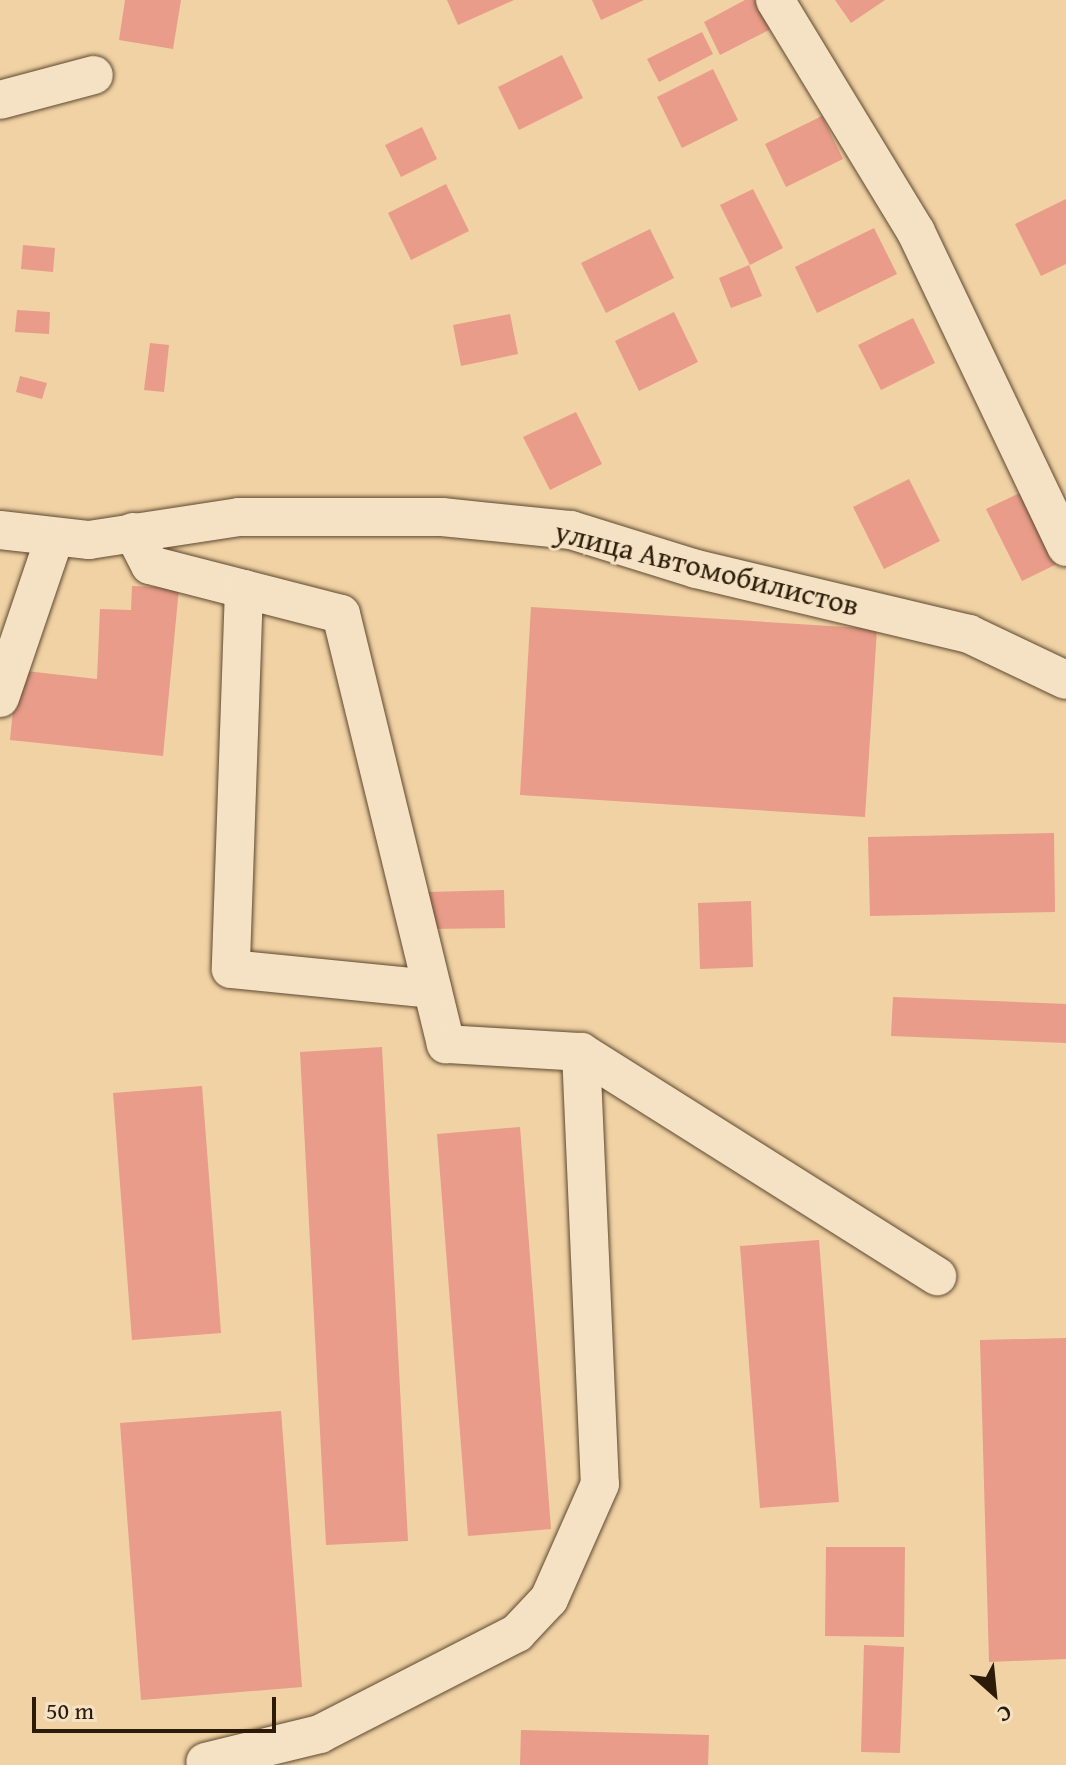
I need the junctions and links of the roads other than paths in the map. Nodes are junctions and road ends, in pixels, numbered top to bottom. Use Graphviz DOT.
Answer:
graph roads {
  1 [pos="775,0"];
  2 [pos="94,75"];
  3 [pos="0,100"];
  4 [pos="0,530"];
  5 [pos="133,532"];
  6 [pos="54,539"];
  7 [pos="1066,547"];
  8 [pos="244,589"];
  9 [pos="1064,672"];
  10 [pos="0,698"];
  11 [pos="432,989"];
  12 [pos="581,1052"];
  13 [pos="937,1276"];
  14 [pos="205,1762"];
  1 -- 7 [label="street"];
  2 -- 3 [label="street"];
  4 -- 6 [label="street, улица Автомобилистов"];
  5 -- 6 [label="street, улица Автомобилистов"];
  5 -- 8 [label="street"];
  5 -- 9 [label="street, улица Автомобилистов"];
  6 -- 10 [label="street"];
  8 -- 11 [label="street"];
  8 -- 11 [label="street"];
  11 -- 12 [label="street"];
  12 -- 13 [label="street"];
  12 -- 14 [label="street"];
}
